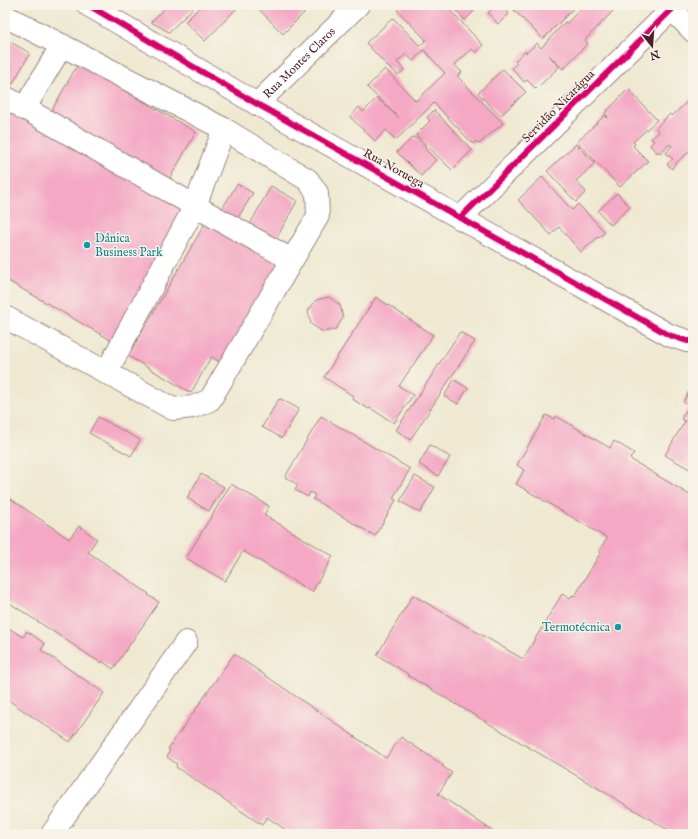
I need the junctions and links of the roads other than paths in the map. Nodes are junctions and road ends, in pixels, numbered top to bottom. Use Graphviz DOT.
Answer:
graph roads {
  1 [pos="88,5"];
  2 [pos="358,5"];
  3 [pos="670,7"];
  4 [pos="5,16"];
  5 [pos="693,32"];
  6 [pos="62,45"];
  7 [pos="5,97"];
  8 [pos="257,104"];
  9 [pos="24,109"];
  10 [pos="224,129"];
  11 [pos="195,206"];
  12 [pos="460,218"];
  13 [pos="292,260"];
  14 [pos="5,317"];
  15 [pos="693,340"];
  16 [pos="106,373"];
  17 [pos="186,642"];
  18 [pos="52,834"];
  1 -- 8 [label="street, Rua Noruega"];
  2 -- 8 [label="street, Rua Montes Claros"];
  3 -- 5 [label="street"];
  3 -- 12 [label="street, Servidão Nicarágua"];
  4 -- 6 [label="street"];
  6 -- 9 [label="street"];
  6 -- 10 [label="street"];
  7 -- 9 [label="street"];
  8 -- 12 [label="street, Rua Noruega"];
  9 -- 11 [label="street"];
  10 -- 11 [label="street"];
  10 -- 13 [label="street"];
  11 -- 13 [label="street"];
  11 -- 16 [label="street"];
  12 -- 15 [label="street, Rua Noruega"];
  13 -- 16 [label="street"];
  14 -- 16 [label="street"];
  17 -- 18 [label="street"];
}
